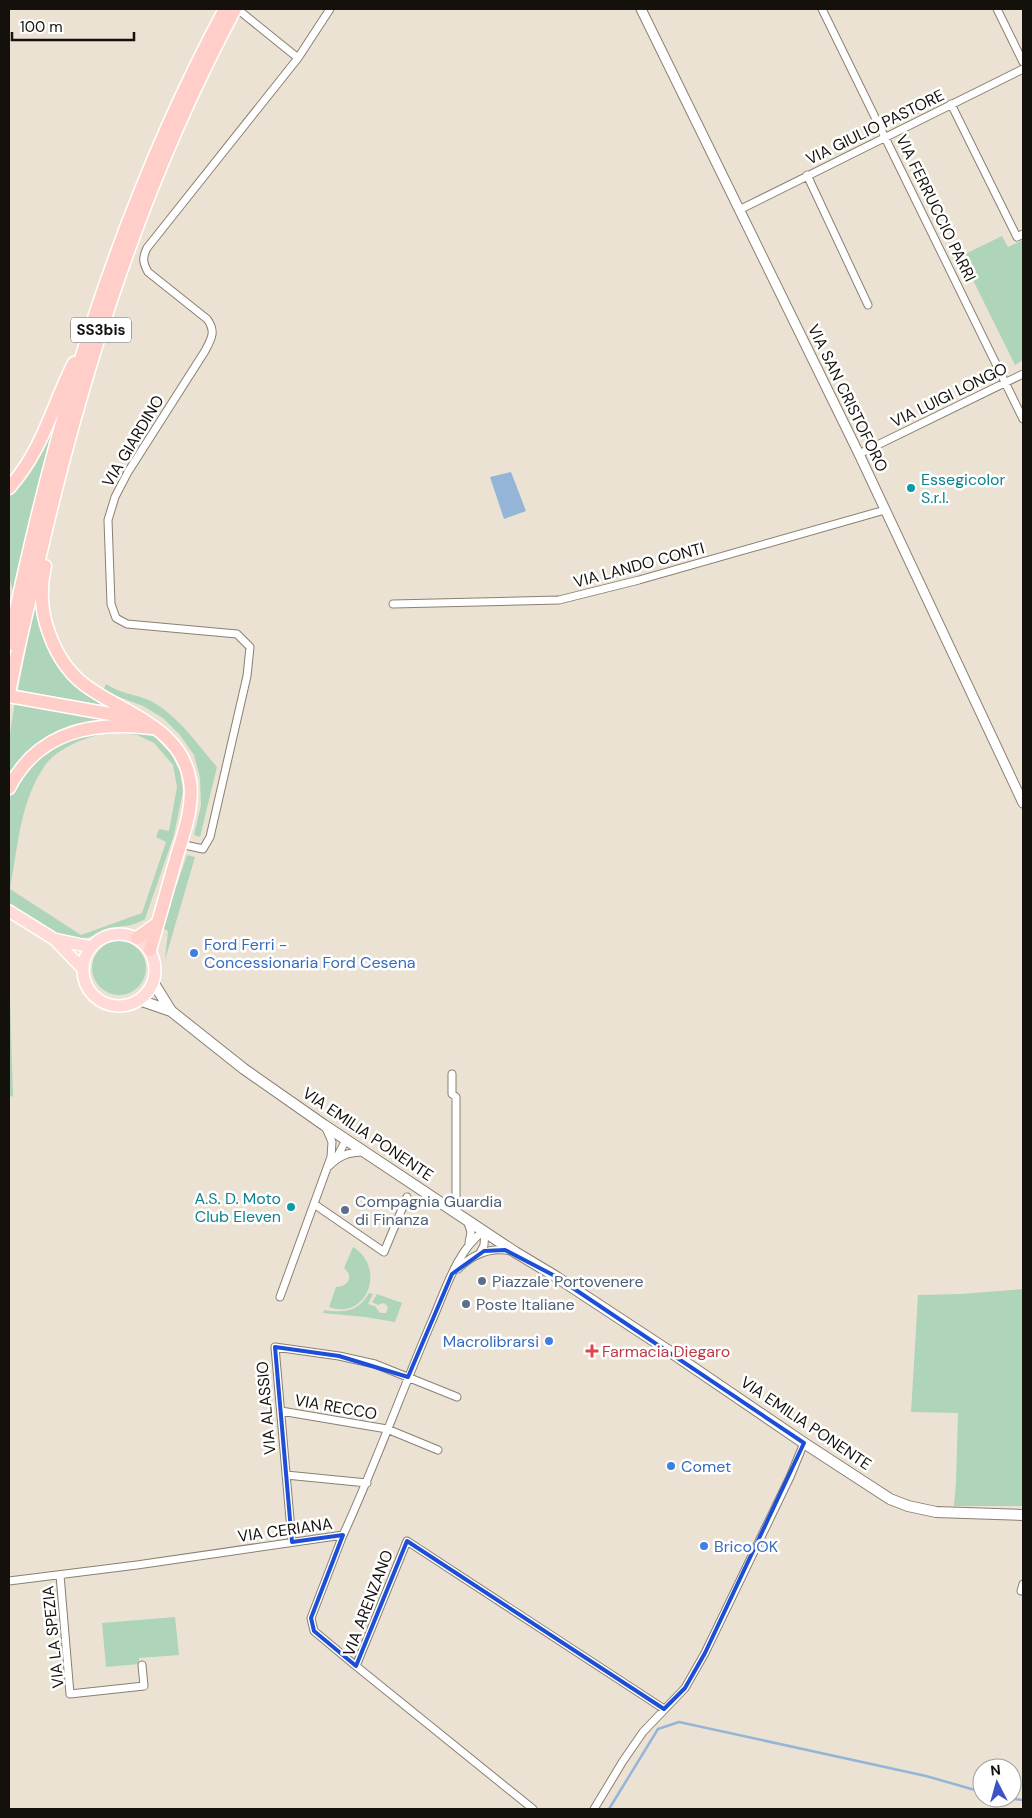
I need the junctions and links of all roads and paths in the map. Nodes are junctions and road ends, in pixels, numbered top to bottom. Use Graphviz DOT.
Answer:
graph roads {
  1 [pos="225,9"];
  2 [pos="330,9"];
  3 [pos="641,9"];
  4 [pos="822,9"];
  5 [pos="997,9"];
  6 [pos="238,10"];
  7 [pos="298,58"];
  8 [pos="1023,62"];
  9 [pos="1023,68"];
  10 [pos="951,104"];
  11 [pos="885,136"];
  12 [pos="807,175"];
  13 [pos="738,210"];
  14 [pos="1020,235"];
  15 [pos="868,305"];
  16 [pos="92,327"];
  17 [pos="1023,374"];
  18 [pos="1006,383"];
  19 [pos="1023,419"];
  20 [pos="859,454"];
  21 [pos="9,488"];
  22 [pos="54,495"];
  23 [pos="886,510"];
  24 [pos="393,604"];
  25 [pos="9,605"];
  26 [pos="9,613"];
  27 [pos="9,644"];
  28 [pos="9,694"];
  29 [pos="156,728"];
  30 [pos="9,788"];
  31 [pos="1023,803"];
  32 [pos="180,844"];
  33 [pos="9,912"];
  34 [pos="158,923"];
  35 [pos="137,938"];
  36 [pos="54,939"];
  37 [pos="91,947"];
  38 [pos="150,950"];
  39 [pos="83,969"];
  40 [pos="153,982"];
  41 [pos="139,1000"];
  42 [pos="171,1011"];
  43 [pos="452,1074"];
  44 [pos="324,1125"];
  45 [pos="345,1139"];
  46 [pos="365,1152"];
  47 [pos="333,1158"];
  48 [pos="407,1197"];
  49 [pos="314,1204"];
  50 [pos="452,1209"];
  51 [pos="467,1220"];
  52 [pos="484,1232"];
  53 [pos="469,1243"];
  54 [pos="515,1252"];
  55 [pos="480,1253"];
  56 [pos="452,1274"];
  57 [pos="280,1297"];
  58 [pos="408,1376"];
  59 [pos="457,1397"];
  60 [pos="281,1411"];
  61 [pos="387,1429"];
  62 [pos="804,1443"];
  63 [pos="438,1450"];
  64 [pos="286,1475"];
  65 [pos="367,1483"];
  66 [pos="1023,1515"];
  67 [pos="343,1536"];
  68 [pos="292,1542"];
  69 [pos="60,1575"];
  70 [pos="9,1581"];
  71 [pos="142,1665"];
  72 [pos="356,1666"];
  73 [pos="664,1709"];
  74 [pos="533,1809"];
  75 [pos="594,1809"];
  1 -- 16 [label="highway, SS3bis"];
  2 -- 7 [label="street, VIA GIARDINO"];
  3 -- 13 [label="street, VIA SAN CRISTOFORO"];
  4 -- 11 [label="street, VIA FERRUCCIO PARRI"];
  5 -- 8 [label="street"];
  6 -- 7 [label="street"];
  6 -- 22 [label="highway, SS3bis"];
  7 -- 32 [label="street, VIA GIARDINO"];
  9 -- 10 [label="street, VIA GIULIO PASTORE"];
  10 -- 11 [label="street, VIA GIULIO PASTORE"];
  10 -- 14 [label="street"];
  11 -- 12 [label="street, VIA GIULIO PASTORE"];
  11 -- 18 [label="street, VIA FERRUCCIO PARRI"];
  12 -- 13 [label="street, VIA GIULIO PASTORE"];
  12 -- 15 [label="street"];
  13 -- 20 [label="street, VIA SAN CRISTOFORO"];
  16 -- 21 [label="highway"];
  16 -- 27 [label="highway, SS3bis"];
  17 -- 18 [label="street, VIA LUIGI LONGO"];
  18 -- 19 [label="street, VIA FERRUCCIO PARRI"];
  18 -- 20 [label="street, VIA LUIGI LONGO"];
  20 -- 23 [label="street, VIA SAN CRISTOFORO"];
  22 -- 28 [label="highway, SS3bis"];
  22 -- 29 [label="highway"];
  23 -- 24 [label="street, VIA LANDO CONTI"];
  23 -- 31 [label="street, VIA SAN CRISTOFORO"];
  25 -- 26 [label="highway"];
  28 -- 29 [label="highway"];
  29 -- 30 [label="highway"];
  29 -- 32 [label="highway"];
  32 -- 34 [label="highway"];
  33 -- 36 [label="main road"];
  34 -- 35 [label="highway"];
  34 -- 38 [label="highway"];
  35 -- 37 [label="main road"];
  35 -- 38 [label="main road"];
  36 -- 37 [label="main road"];
  36 -- 39 [label="main road"];
  37 -- 39 [label="main road"];
  38 -- 40 [label="main road"];
  39 -- 41 [label="main road"];
  40 -- 41 [label="main road"];
  40 -- 42 [label="main road, VIA EMILIA PONENTE"];
  41 -- 42 [label="main road, VIA EMILIA PONENTE"];
  42 -- 44 [label="main road, VIA EMILIA PONENTE"];
  43 -- 50 [label="street"];
  44 -- 45 [label="main road, VIA EMILIA PONENTE"];
  44 -- 47 [label="street"];
  45 -- 46 [label="main road, VIA EMILIA PONENTE"];
  45 -- 47 [label="street"];
  46 -- 47 [label="street"];
  46 -- 50 [label="main road, VIA EMILIA PONENTE"];
  47 -- 49 [label="street"];
  48 -- 49 [label="street"];
  49 -- 57 [label="street"];
  50 -- 51 [label="main road, VIA EMILIA PONENTE"];
  51 -- 52 [label="main road, VIA EMILIA PONENTE"];
  51 -- 53 [label="street"];
  52 -- 53 [label="street, VIA CERIANA"];
  52 -- 54 [label="main road, VIA EMILIA PONENTE"];
  52 -- 55 [label="street"];
  53 -- 56 [label="street, VIA CERIANA"];
  54 -- 55 [label="street, VIA CERIANA"];
  54 -- 62 [label="main road, VIA EMILIA PONENTE"];
  55 -- 56 [label="street, VIA CERIANA"];
  56 -- 58 [label="street, VIA CERIANA"];
  58 -- 59 [label="street"];
  58 -- 60 [label="street, VIA ALASSIO"];
  58 -- 61 [label="street, VIA CERIANA"];
  60 -- 61 [label="street, VIA RECCO"];
  60 -- 64 [label="street, VIA ALASSIO"];
  61 -- 63 [label="street, VIA RECCO"];
  61 -- 65 [label="street, VIA CERIANA"];
  62 -- 66 [label="main road, VIA EMILIA PONENTE"];
  62 -- 73 [label="street"];
  64 -- 65 [label="street"];
  64 -- 68 [label="street, VIA ALASSIO"];
  65 -- 67 [label="street, VIA CERIANA"];
  67 -- 68 [label="street, VIA CERIANA"];
  67 -- 72 [label="street"];
  68 -- 69 [label="street, VIA CERIANA"];
  69 -- 70 [label="street, VIA CERIANA"];
  69 -- 71 [label="street, VIA LA SPEZIA"];
  72 -- 73 [label="street, VIA ARENZANO"];
  72 -- 74 [label="street, VIA ARENZANO"];
  73 -- 75 [label="street"];
}
